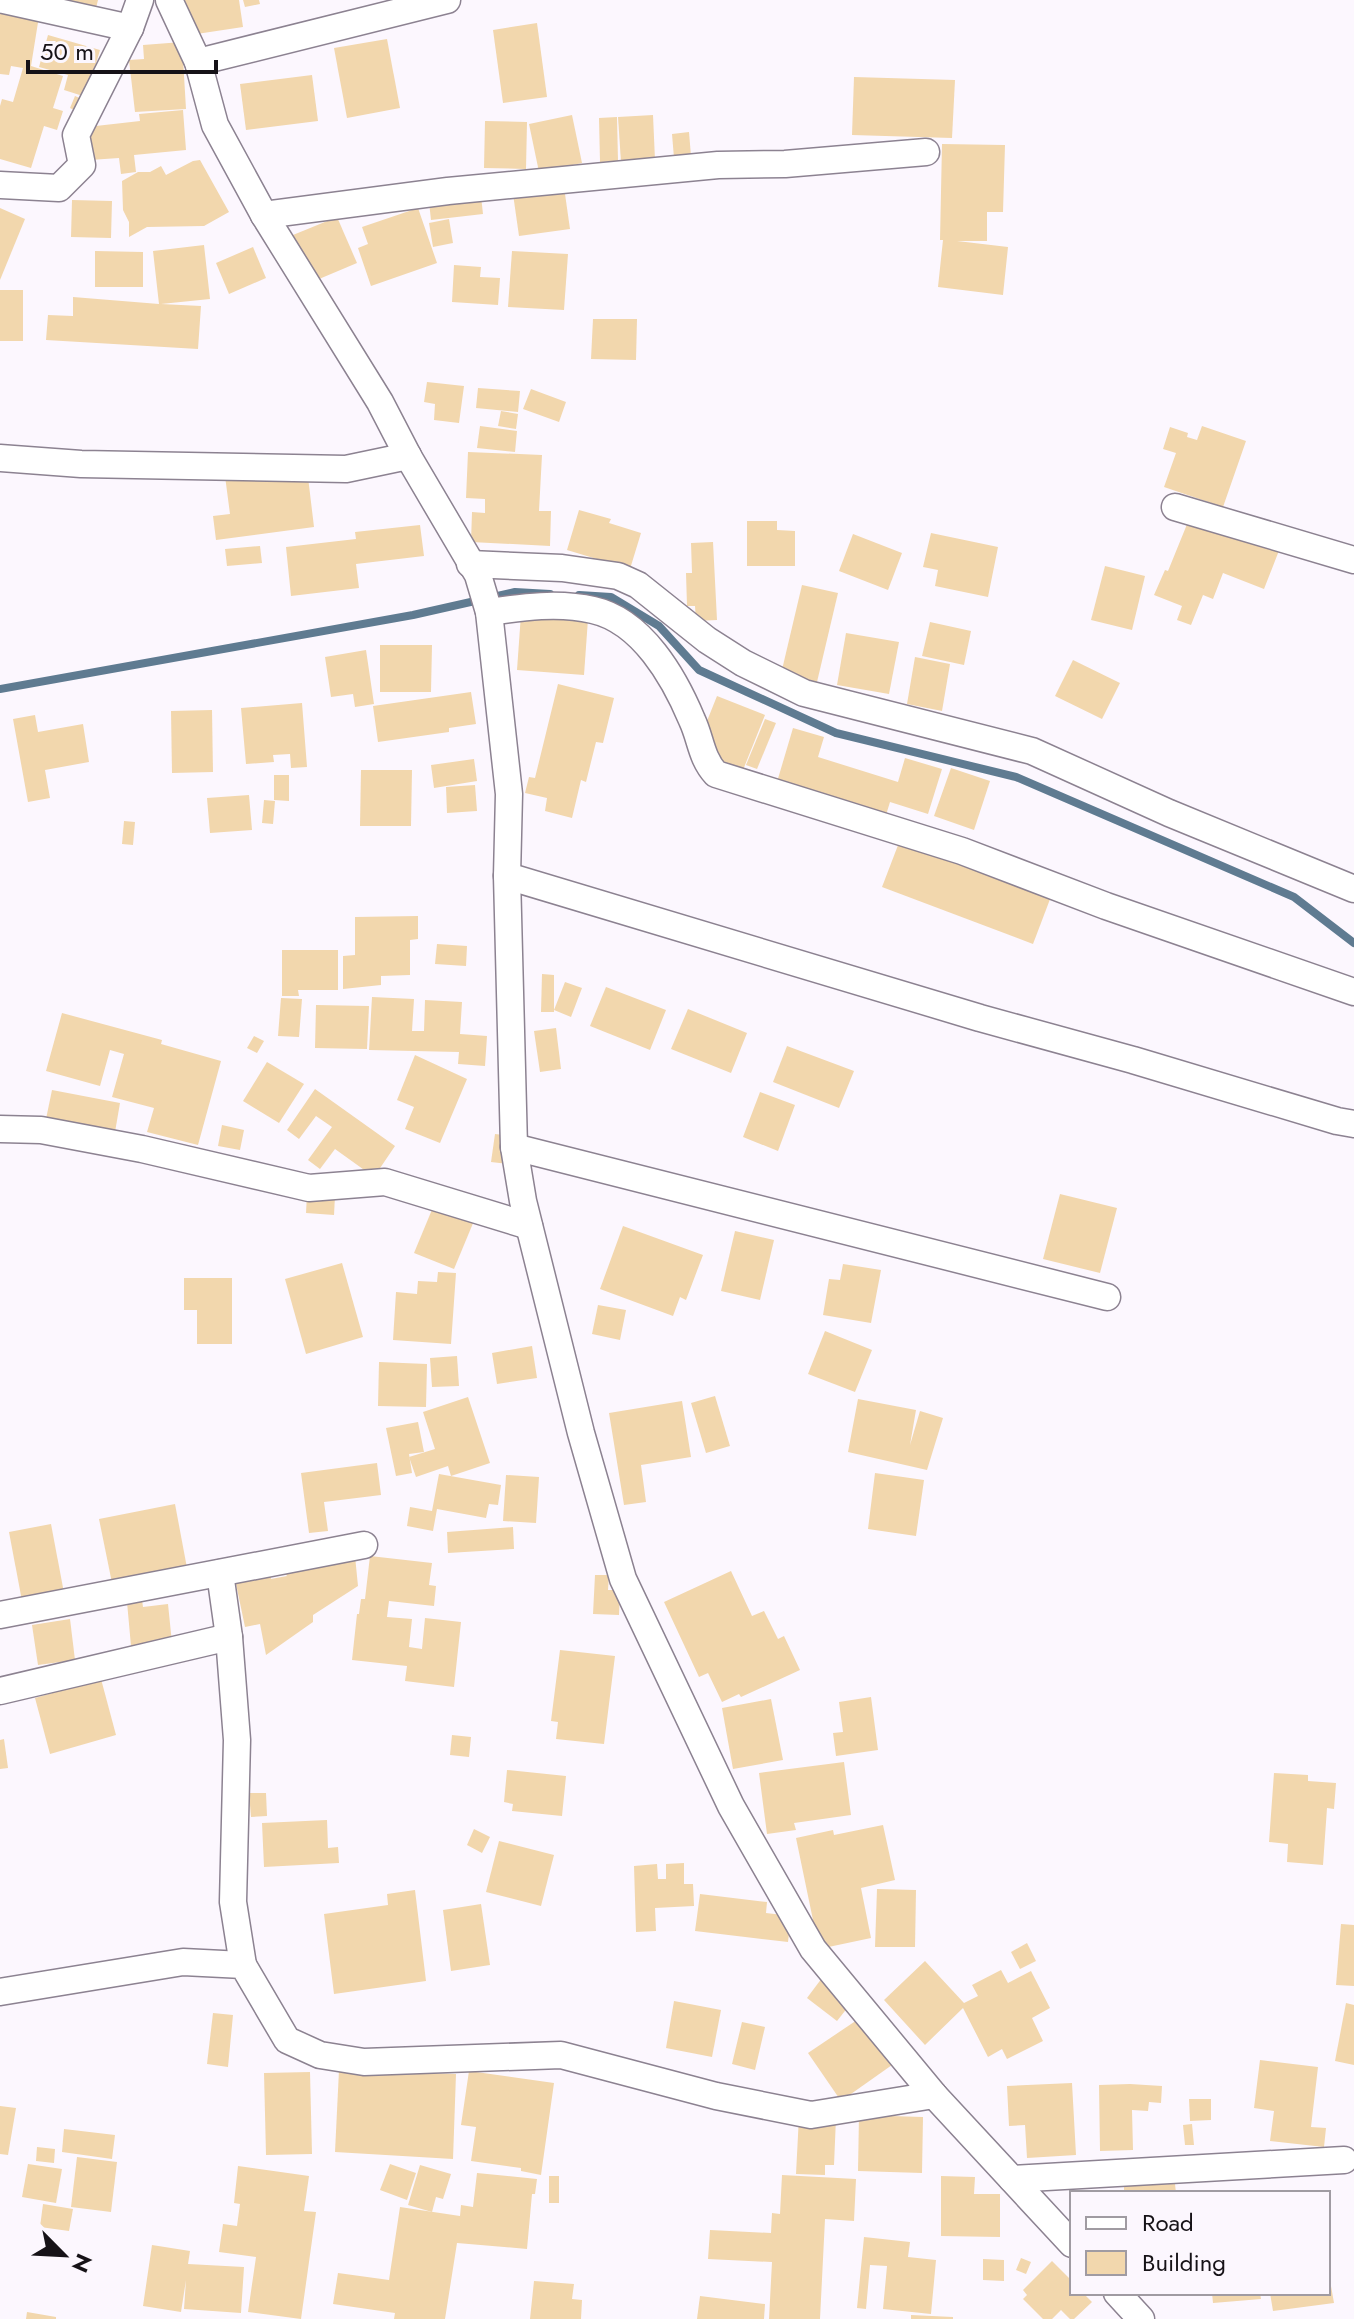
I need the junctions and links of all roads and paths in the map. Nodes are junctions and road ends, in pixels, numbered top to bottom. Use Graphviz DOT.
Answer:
graph roads {
  1 [pos="4,0"];
  2 [pos="140,0"];
  3 [pos="169,0"];
  4 [pos="447,0"];
  5 [pos="130,28"];
  6 [pos="198,62"];
  7 [pos="926,152"];
  8 [pos="0,185"];
  9 [pos="264,215"];
  10 [pos="408,456"];
  11 [pos="0,458"];
  12 [pos="1175,507"];
  13 [pos="1354,560"];
  14 [pos="474,569"];
  15 [pos="488,608"];
  16 [pos="507,876"];
  17 [pos="1354,889"];
  18 [pos="1354,992"];
  19 [pos="1354,1124"];
  20 [pos="0,1129"];
  21 [pos="514,1147"];
  22 [pos="529,1226"];
  23 [pos="1107,1297"];
  24 [pos="364,1545"];
  25 [pos="220,1573"];
  26 [pos="0,1615"];
  27 [pos="229,1637"];
  28 [pos="0,1691"];
  29 [pos="243,1965"];
  30 [pos="0,1992"];
  31 [pos="934,2095"];
  32 [pos="1344,2160"];
  33 [pos="1012,2179"];
  34 [pos="1070,2242"];
  35 [pos="1119,2295"];
  36 [pos="1141,2319"];
  1 -- 5 [label="street"];
  2 -- 5 [label="street"];
  3 -- 6 [label="street"];
  4 -- 6 [label="street"];
  5 -- 8 [label="street"];
  6 -- 9 [label="street"];
  7 -- 9 [label="street"];
  9 -- 10 [label="street"];
  10 -- 11 [label="street"];
  10 -- 14 [label="street"];
  12 -- 13 [label="street"];
  14 -- 15 [label="street"];
  14 -- 17 [label="street"];
  15 -- 16 [label="street"];
  15 -- 18 [label="street"];
  16 -- 19 [label="street"];
  16 -- 21 [label="street"];
  20 -- 22 [label="street"];
  21 -- 22 [label="street"];
  21 -- 23 [label="street"];
  22 -- 31 [label="street"];
  24 -- 25 [label="street"];
  25 -- 26 [label="street"];
  25 -- 27 [label="street"];
  27 -- 28 [label="street"];
  27 -- 29 [label="street"];
  29 -- 30 [label="street"];
  29 -- 31 [label="street"];
  31 -- 33 [label="street"];
  32 -- 33 [label="street"];
  33 -- 34 [label="street"];
  35 -- 36 [label="street"];
}
